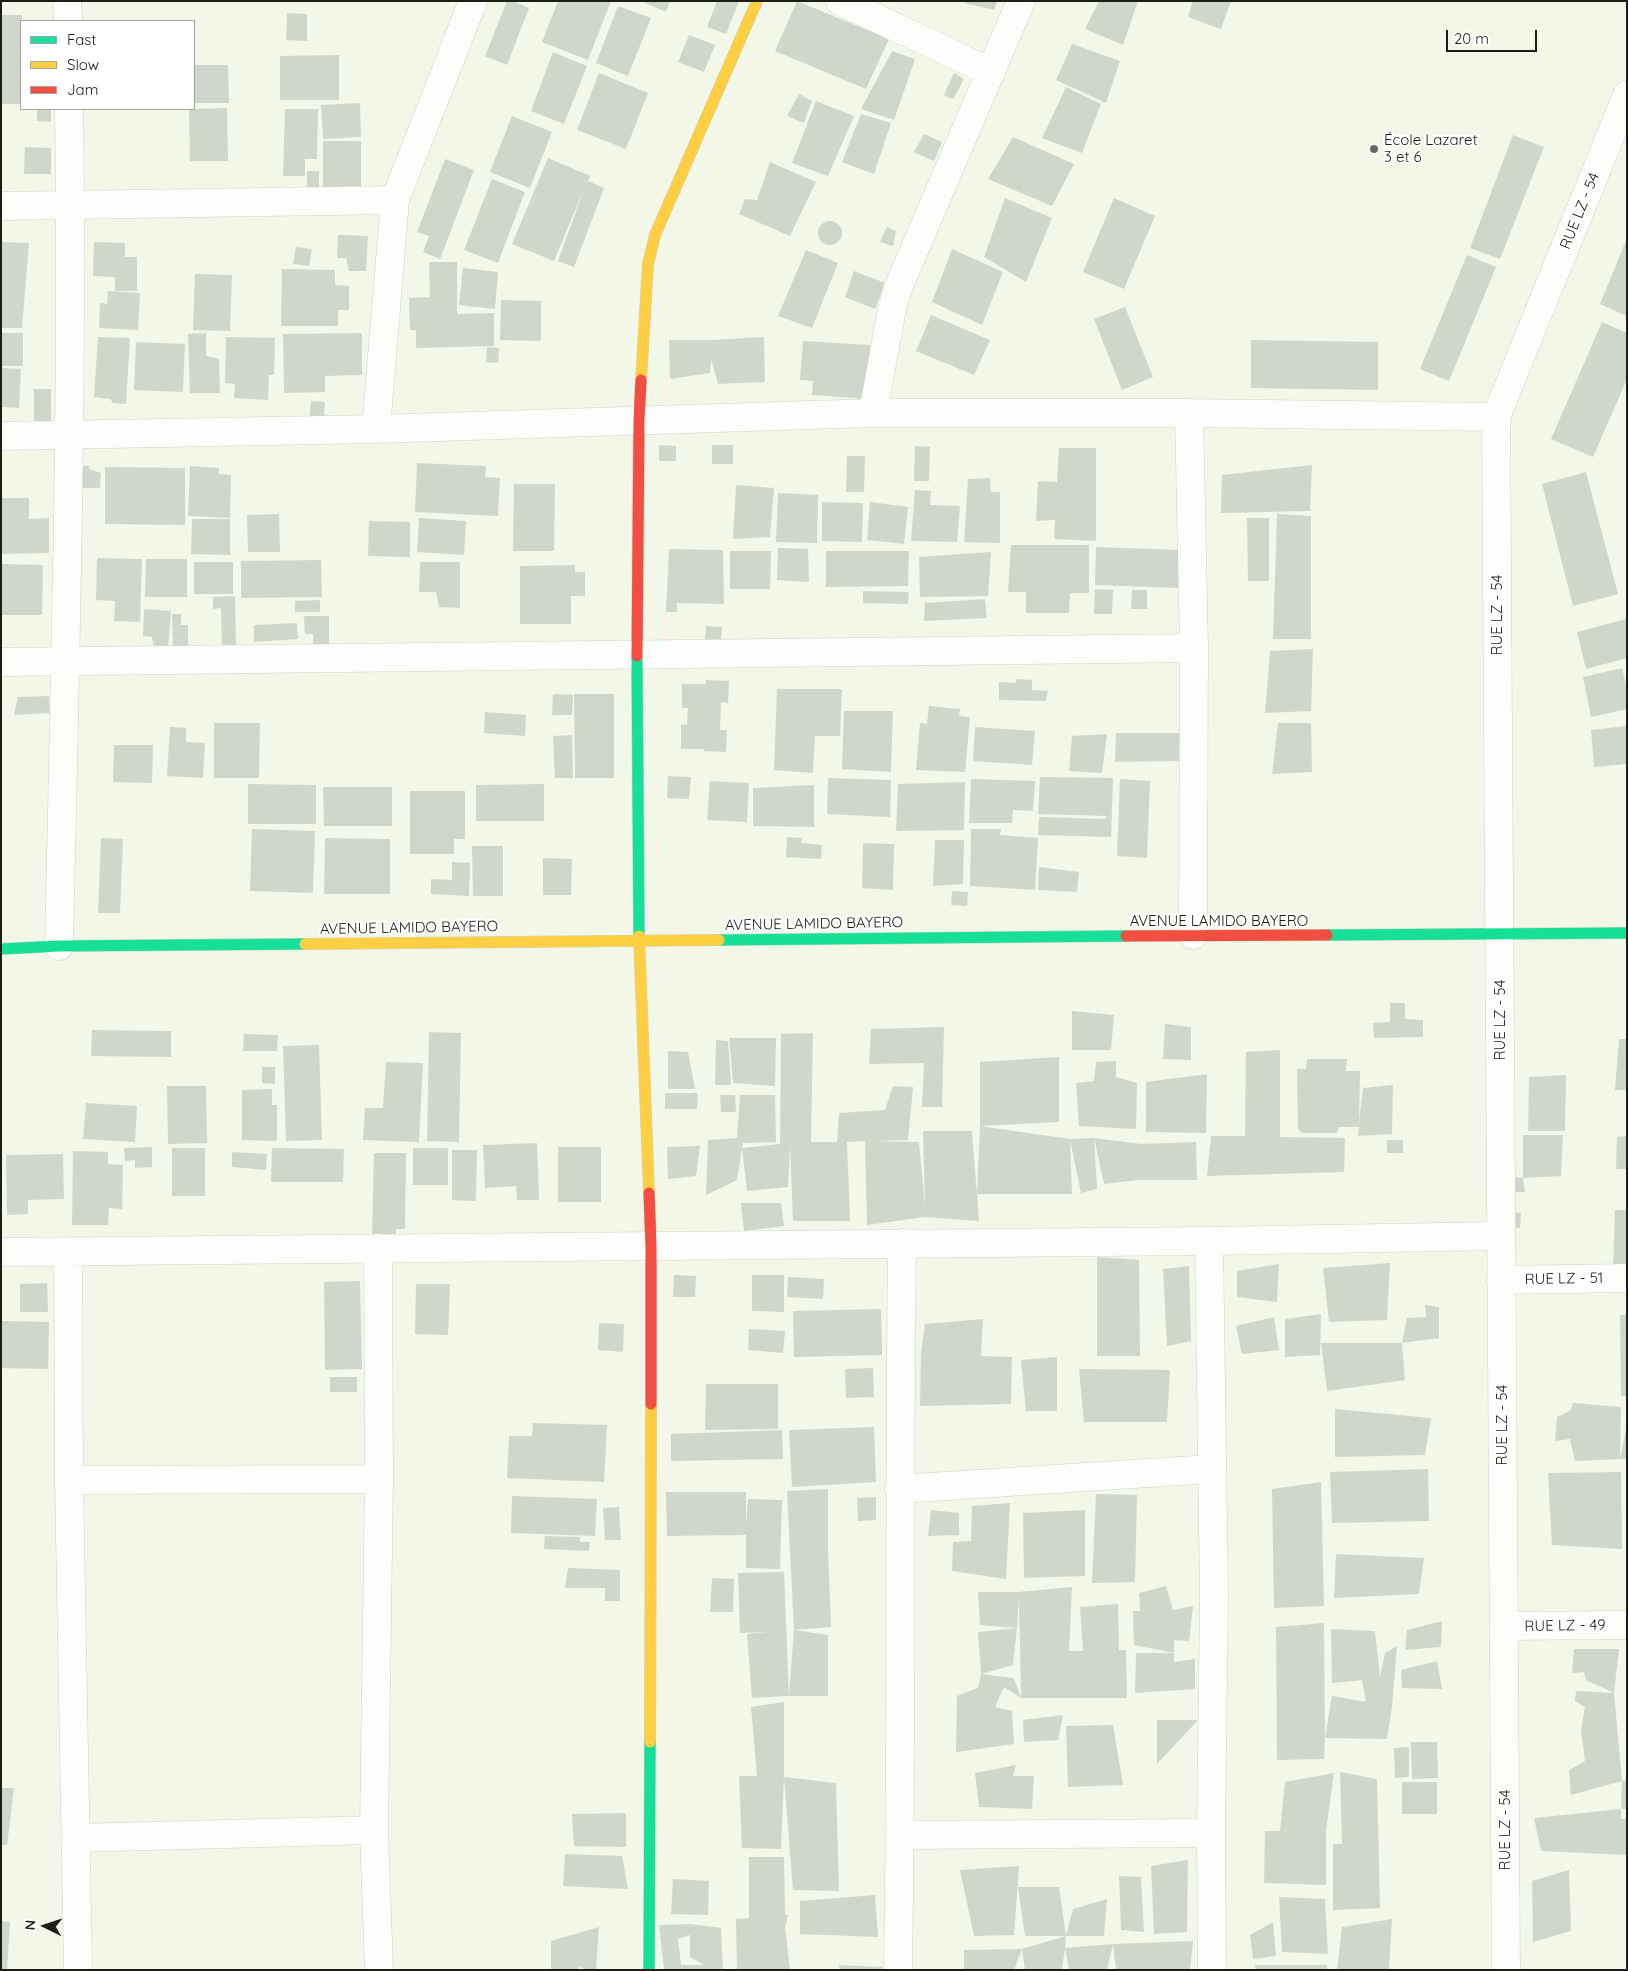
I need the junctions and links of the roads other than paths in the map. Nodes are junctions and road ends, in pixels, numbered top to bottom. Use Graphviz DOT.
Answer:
graph roads {
  1 [pos="67,1"];
  2 [pos="474,1"];
  3 [pos="757,1"];
  4 [pos="840,1"];
  5 [pos="1021,1"];
  6 [pos="68,20"];
  7 [pos="991,72"];
  8 [pos="1627,95"];
  9 [pos="69,110"];
  10 [pos="395,200"];
  11 [pos="70,205"];
  12 [pos="1,206"];
  13 [pos="873,413"];
  14 [pos="1189,413"];
  15 [pos="1496,417"];
  16 [pos="639,420"];
  17 [pos="376,428"];
  18 [pos="68,434"];
  19 [pos="1,436"];
  20 [pos="1194,648"];
  21 [pos="637,654"];
  22 [pos="65,661"];
  23 [pos="1,662"];
  24 [pos="1627,933"];
  25 [pos="1193,935"];
  26 [pos="1499,935"];
  27 [pos="639,941"];
  28 [pos="59,946"];
  29 [pos="1,949"];
  30 [pos="1501,1236"];
  31 [pos="1209,1241"];
  32 [pos="902,1243"];
  33 [pos="651,1246"];
  34 [pos="378,1248"];
  35 [pos="1,1252"];
  36 [pos="68,1252"];
  37 [pos="1627,1278"];
  38 [pos="1501,1280"];
  39 [pos="1211,1469"];
  40 [pos="378,1479"];
  41 [pos="70,1480"];
  42 [pos="899,1489"];
  43 [pos="1627,1625"];
  44 [pos="1504,1626"];
  45 [pos="374,1830"];
  46 [pos="1211,1833"];
  47 [pos="900,1835"];
  48 [pos="76,1838"];
  49 [pos="78,1970"];
  50 [pos="379,1970"];
  51 [pos="649,1970"];
  52 [pos="898,1970"];
  53 [pos="1212,1970"];
  54 [pos="1506,1970"];
  1 -- 6 [label="street"];
  2 -- 10 [label="street"];
  3 -- 16 [label="street"];
  4 -- 7 [label="street"];
  5 -- 7 [label="street"];
  7 -- 13 [label="street"];
  8 -- 15 [label="street, RUE LZ - 54"];
  9 -- 11 [label="street"];
  10 -- 11 [label="street"];
  10 -- 17 [label="street"];
  11 -- 12 [label="street"];
  11 -- 18 [label="street"];
  13 -- 14 [label="street"];
  13 -- 16 [label="street"];
  14 -- 15 [label="street"];
  14 -- 20 [label="street"];
  15 -- 26 [label="street, RUE LZ - 54"];
  16 -- 17 [label="street"];
  16 -- 21 [label="street"];
  17 -- 18 [label="street"];
  18 -- 19 [label="street"];
  18 -- 22 [label="street"];
  20 -- 21 [label="street"];
  20 -- 25 [label="street"];
  21 -- 22 [label="street"];
  21 -- 27 [label="street"];
  22 -- 23 [label="street"];
  22 -- 28 [label="street"];
  24 -- 26 [label="street, AVENUE LAMIDO BAYERO"];
  25 -- 26 [label="street, AVENUE LAMIDO BAYERO"];
  25 -- 27 [label="street, AVENUE LAMIDO BAYERO"];
  26 -- 30 [label="street, RUE LZ - 54"];
  27 -- 28 [label="street, AVENUE LAMIDO BAYERO"];
  27 -- 33 [label="street"];
  28 -- 29 [label="street, AVENUE LAMIDO BAYERO"];
  30 -- 31 [label="street"];
  30 -- 38 [label="street, RUE LZ - 54"];
  31 -- 32 [label="street"];
  31 -- 39 [label="street"];
  32 -- 33 [label="street"];
  32 -- 42 [label="street"];
  33 -- 34 [label="street"];
  33 -- 51 [label="street"];
  34 -- 36 [label="street"];
  34 -- 40 [label="street"];
  35 -- 36 [label="street"];
  36 -- 41 [label="street"];
  37 -- 38 [label="street, RUE LZ - 51"];
  38 -- 44 [label="street, RUE LZ - 54"];
  39 -- 42 [label="street"];
  39 -- 46 [label="street"];
  40 -- 41 [label="street"];
  40 -- 45 [label="street"];
  41 -- 48 [label="street"];
  42 -- 47 [label="street"];
  43 -- 44 [label="street, RUE LZ - 49"];
  44 -- 54 [label="street, RUE LZ - 54"];
  45 -- 48 [label="street"];
  45 -- 50 [label="street"];
  46 -- 47 [label="street"];
  46 -- 53 [label="street"];
  47 -- 52 [label="street"];
  48 -- 49 [label="street"];
}
